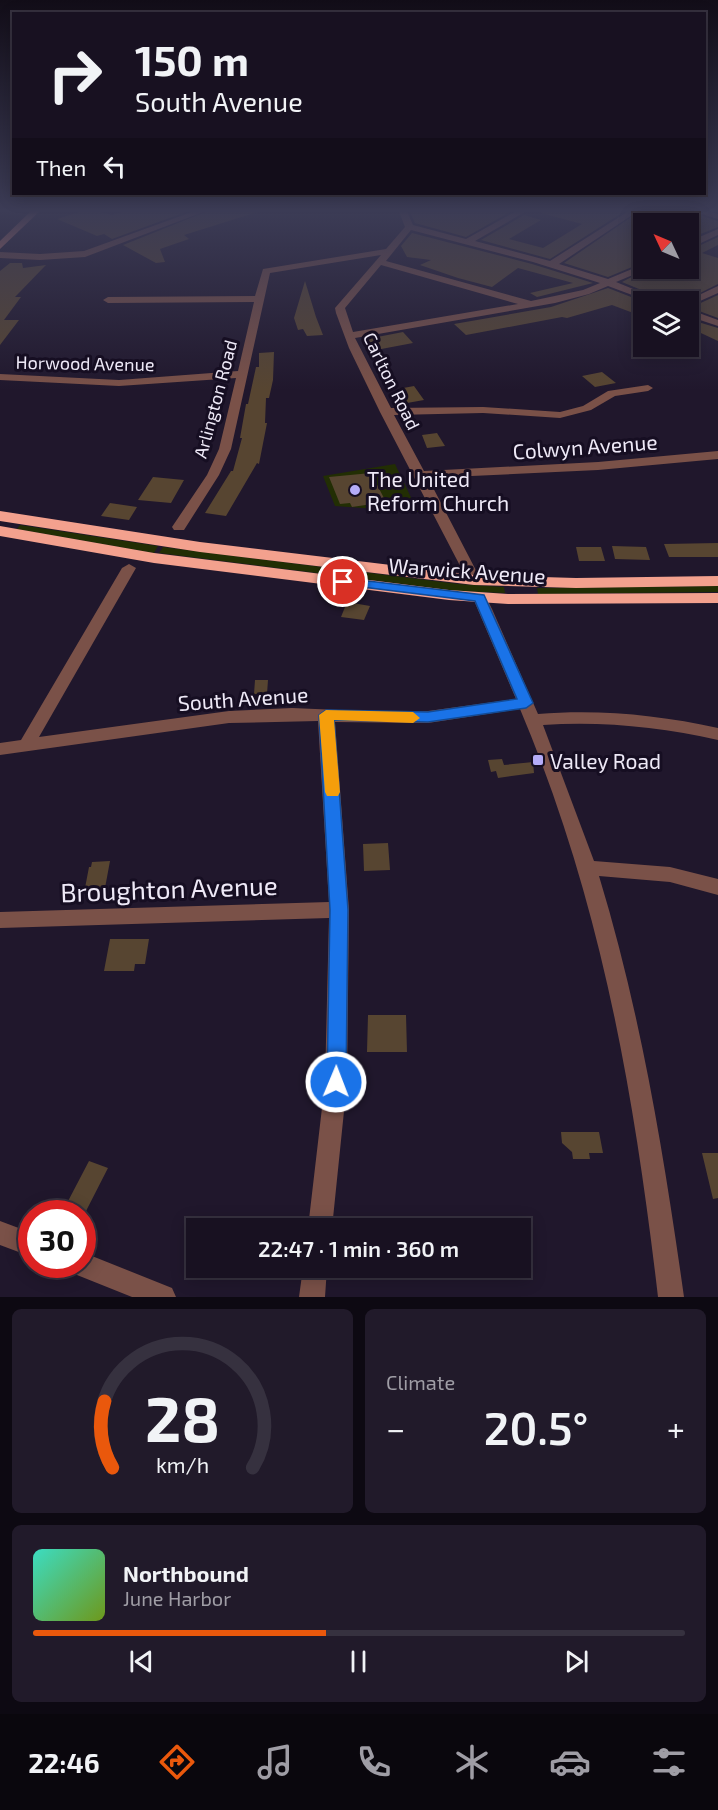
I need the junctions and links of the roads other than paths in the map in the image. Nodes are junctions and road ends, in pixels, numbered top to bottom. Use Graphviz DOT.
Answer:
graph roads {
  1 [pos="275,270"];
  2 [pos="373,270"];
  3 [pos="407,270"];
  4 [pos="570,270"];
  5 [pos="633,272"];
  6 [pos="611,282"];
  7 [pos="718,289"];
  8 [pos="634,291"];
  9 [pos="699,298"];
  10 [pos="260,299"];
  11 [pos="108,300"];
  12 [pos="532,305"];
  13 [pos="699,316"];
  14 [pos="718,323"];
  15 [pos="349,336"];
  16 [pos="242,374"];
  17 [pos="0,377"];
  18 [pos="649,388"];
  19 [pos="386,412"];
  20 [pos="718,455"];
  21 [pos="419,475"];
  22 [pos="0,516"];
  23 [pos="179,527"];
  24 [pos="0,531"];
  25 [pos="129,568"];
  26 [pos="474,580"];
  27 [pos="718,581"];
  28 [pos="480,598"];
  29 [pos="718,598"];
  30 [pos="530,711"];
  31 [pos="326,715"];
  32 [pos="718,734"];
  33 [pos="26,746"];
  34 [pos="0,749"];
  35 [pos="588,868"];
  36 [pos="718,887"];
  37 [pos="339,910"];
  38 [pos="0,920"];
  39 [pos="321,1218"];
  40 [pos="0,1233"];
  41 [pos="18,1240"];
  42 [pos="96,1270"];
  43 [pos="314,1278"];
  44 [pos="163,1297"];
  45 [pos="312,1297"];
  46 [pos="671,1297"];
  1 -- 10 [label="street, Arlington Road"];
  2 -- 15 [label="street, Carlton Road"];
  3 -- 12 [label="street"];
  4 -- 6 [label="street"];
  5 -- 6 [label="street"];
  6 -- 8 [label="street"];
  6 -- 12 [label="street"];
  7 -- 9 [label="street"];
  10 -- 11 [label="street"];
  10 -- 16 [label="street, Arlington Road"];
  12 -- 15 [label="street"];
  13 -- 14 [label="street"];
  15 -- 19 [label="street, Carlton Road"];
  16 -- 17 [label="street, Horwood Avenue"];
  16 -- 23 [label="street, Arlington Road"];
  18 -- 19 [label="street"];
  19 -- 21 [label="street, Carlton Road"];
  20 -- 21 [label="street, Colwyn Avenue"];
  21 -- 26 [label="street, Carlton Road"];
  22 -- 26 [label="highway, Warwick Avenue"];
  24 -- 28 [label="highway, Warwick Avenue"];
  25 -- 33 [label="street"];
  26 -- 27 [label="highway, Warwick Avenue"];
  28 -- 29 [label="highway, Warwick Avenue"];
  28 -- 30 [label="street"];
  30 -- 31 [label="street, South Avenue"];
  30 -- 32 [label="street, South Avenue"];
  30 -- 35 [label="street"];
  31 -- 33 [label="street, South Avenue"];
  31 -- 37 [label="street"];
  33 -- 34 [label="street, South Avenue"];
  35 -- 36 [label="street"];
  35 -- 46 [label="street"];
  37 -- 38 [label="street, Broughton Avenue"];
  37 -- 39 [label="street"];
  40 -- 41 [label="street"];
  42 -- 44 [label="street"];
  43 -- 45 [label="street"];
}
